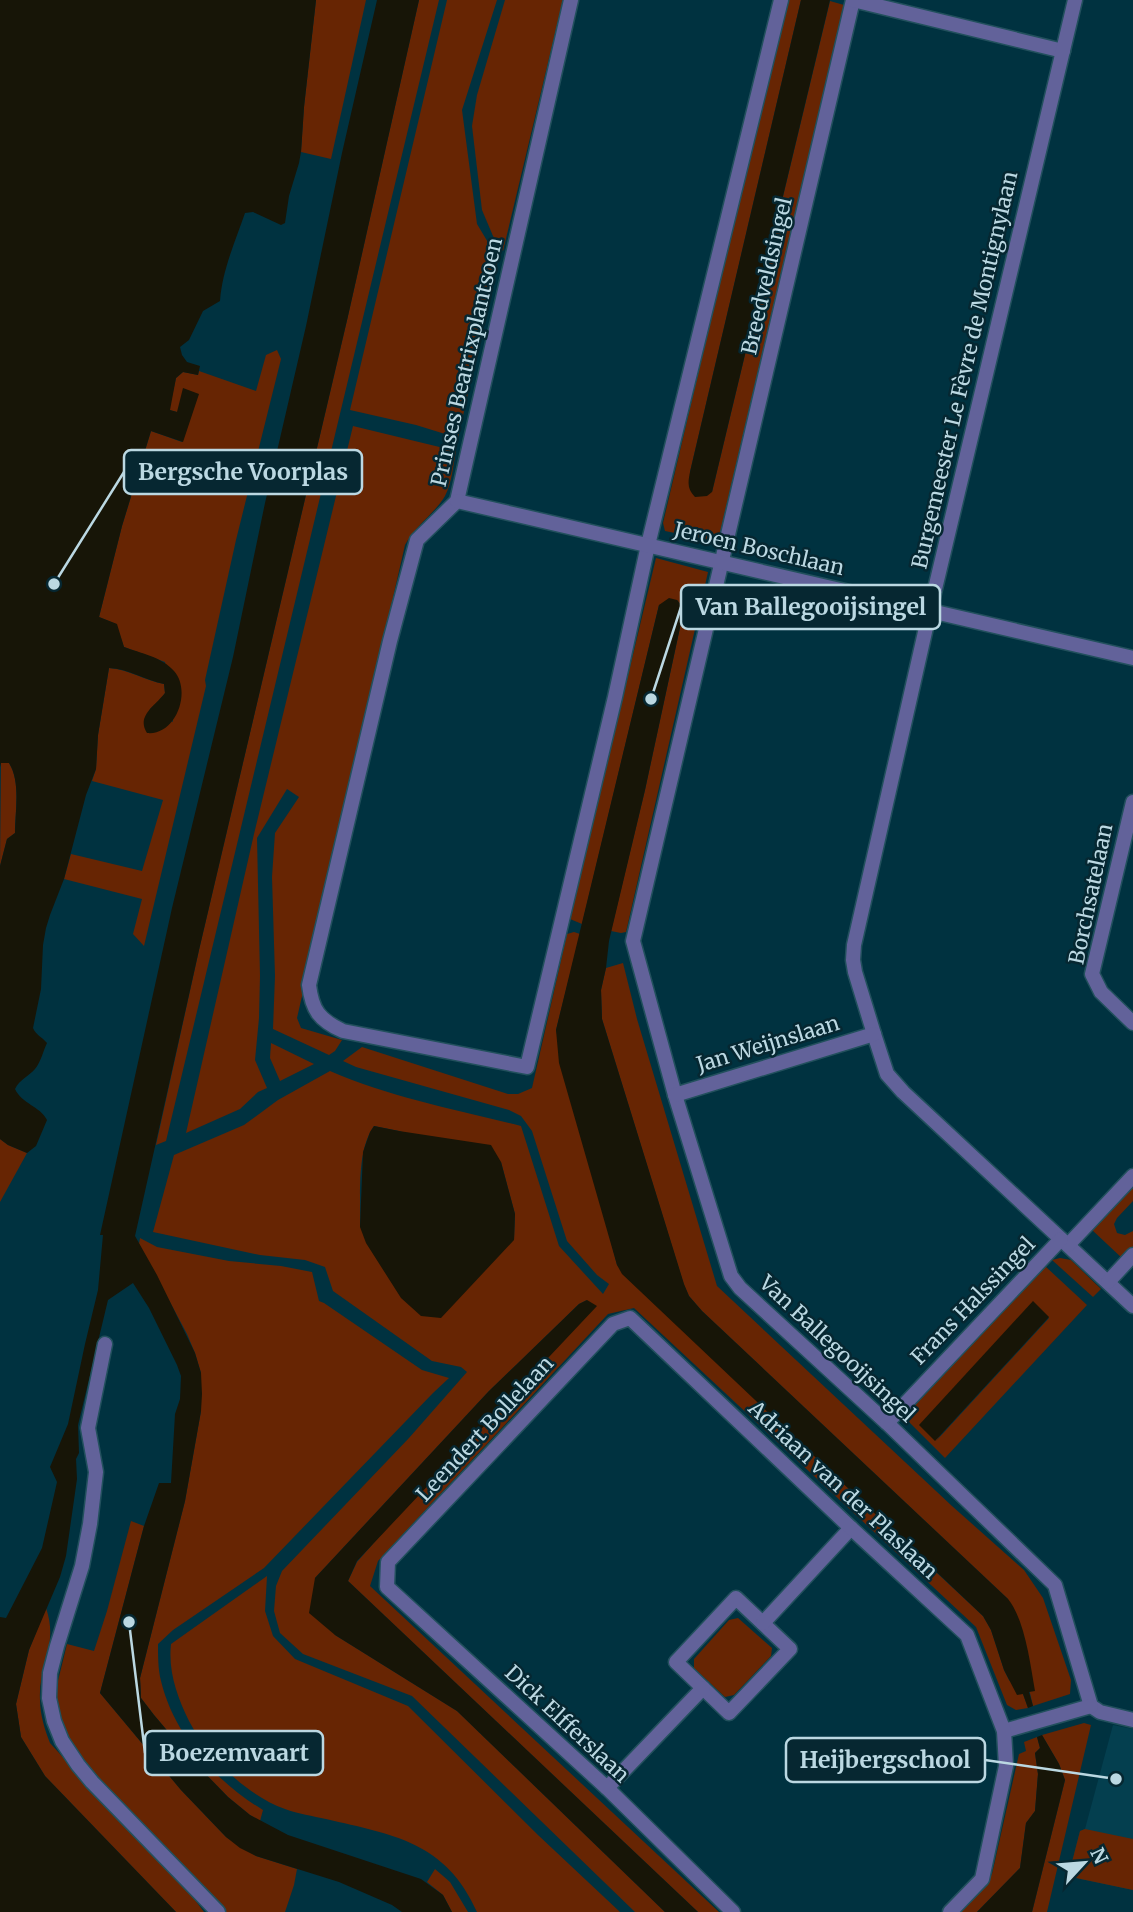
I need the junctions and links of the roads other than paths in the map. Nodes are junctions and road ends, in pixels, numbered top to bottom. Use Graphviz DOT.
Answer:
graph roads {
  1 [pos="571,0"];
  2 [pos="781,0"];
  3 [pos="853,0"];
  4 [pos="1075,0"];
  5 [pos="1063,51"];
  6 [pos="457,501"];
  7 [pos="648,545"];
  8 [pos="721,562"];
  9 [pos="930,610"];
  10 [pos="1133,658"];
  11 [pos="1133,802"];
  12 [pos="1133,1023"];
  13 [pos="874,1034"];
  14 [pos="675,1095"];
  15 [pos="1133,1176"];
  16 [pos="1065,1242"];
  17 [pos="1133,1255"];
  18 [pos="1108,1282"];
  19 [pos="1133,1306"];
  20 [pos="612,1324"];
  21 [pos="105,1344"];
  22 [pos="887,1423"];
  23 [pos="852,1528"];
  24 [pos="388,1562"];
  25 [pos="763,1623"];
  26 [pos="703,1688"];
  27 [pos="1091,1706"];
  28 [pos="1133,1720"];
  29 [pos="1004,1731"];
  30 [pos="607,1788"];
  31 [pos="218,1912"];
  32 [pos="733,1912"];
  33 [pos="950,1912"];
  1 -- 6 [label="street, Prinses Beatrixplantsoen"];
  2 -- 7 [label="street"];
  3 -- 5 [label="street"];
  3 -- 8 [label="street, Breedveldsingel"];
  4 -- 5 [label="street, Burgemeester Le Fèvre de Montignylaan"];
  5 -- 9 [label="street, Burgemeester Le Fèvre de Montignylaan"];
  6 -- 7 [label="street, Jeroen Boschlaan"];
  6 -- 7 [label="street, Prinses Beatrixplantsoen"];
  7 -- 8 [label="street, Jeroen Boschlaan"];
  8 -- 9 [label="street, Jeroen Boschlaan"];
  8 -- 14 [label="street, Van Ballegooijsingel"];
  9 -- 10 [label="street, Jeroen Boschlaan"];
  9 -- 13 [label="street, Burgemeester Le Fèvre de Montignylaan"];
  11 -- 12 [label="street, Borchsatelaan"];
  13 -- 14 [label="street, Jan Weijnslaan"];
  13 -- 16 [label="street, Burgemeester Le Fèvre de Montignylaan"];
  14 -- 22 [label="street, Van Ballegooijsingel"];
  15 -- 16 [label="street, Frans Halssingel"];
  16 -- 18 [label="street, Burgemeester Le Fèvre de Montignylaan"];
  16 -- 22 [label="street, Frans Halssingel"];
  17 -- 18 [label="street"];
  18 -- 19 [label="street, Burgemeester Le Fèvre de Montignylaan"];
  20 -- 23 [label="street, Adriaan van der Plaslaan"];
  20 -- 24 [label="street, Leendert Bollelaan"];
  21 -- 31 [label="street"];
  22 -- 27 [label="street, Van Ballegooijsingel"];
  23 -- 25 [label="street"];
  23 -- 29 [label="street, Adriaan van der Plaslaan"];
  24 -- 30 [label="street, Dick Elfferslaan"];
  25 -- 26 [label="street"];
  25 -- 26 [label="street"];
  26 -- 30 [label="street"];
  27 -- 28 [label="street"];
  27 -- 29 [label="street"];
  29 -- 33 [label="street, Adriaan van der Plaslaan"];
  30 -- 32 [label="street, Dick Elfferslaan"];
}
